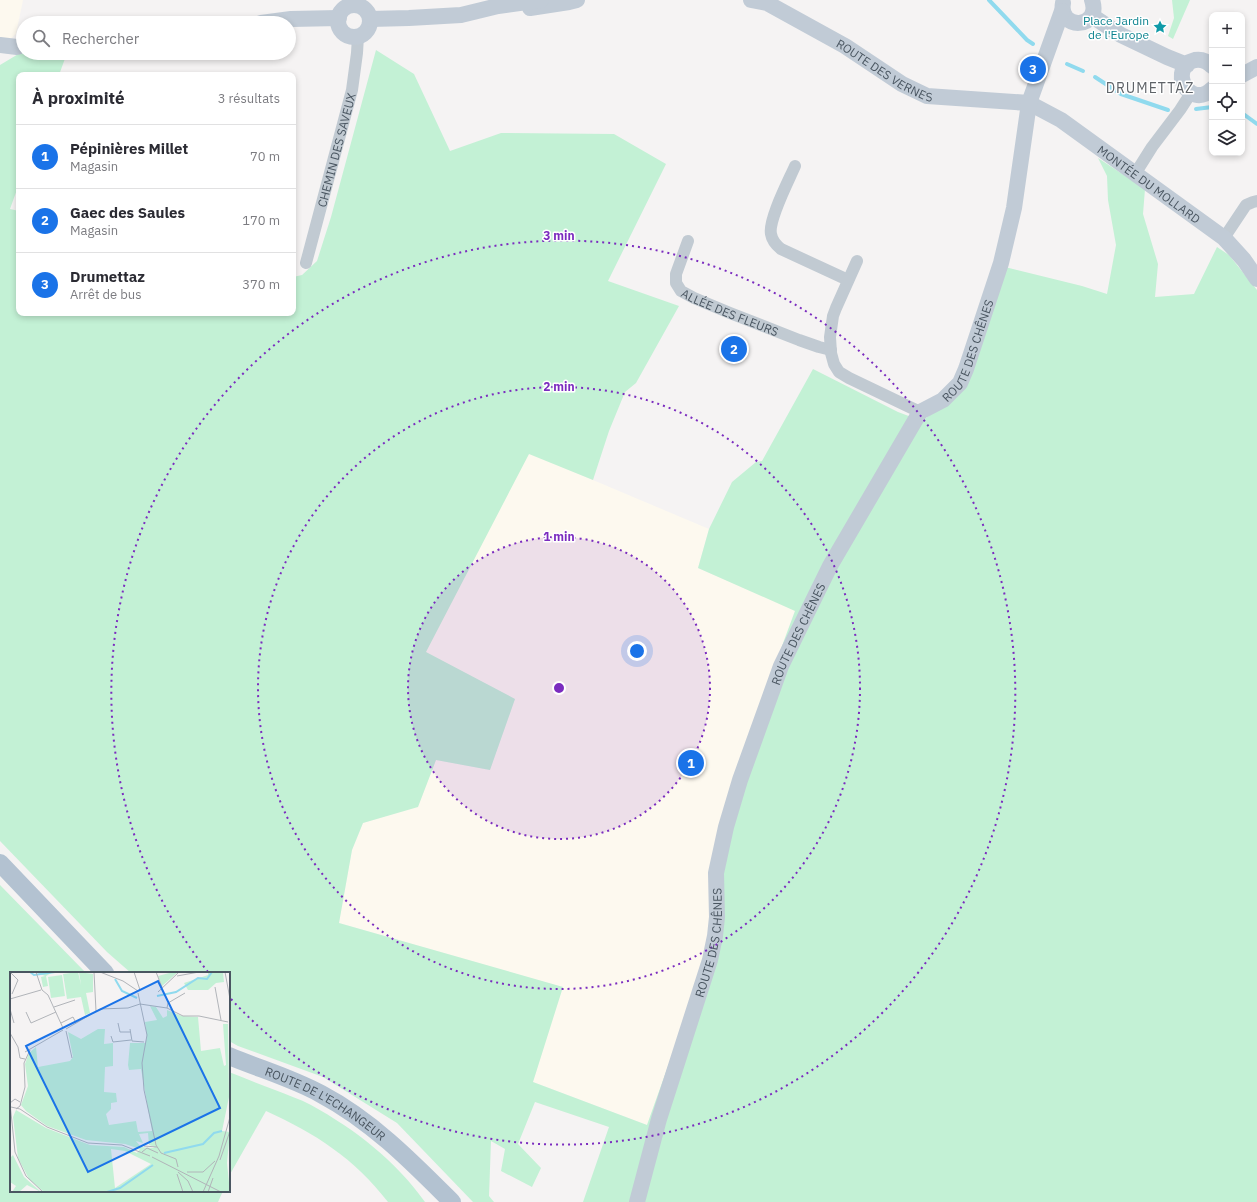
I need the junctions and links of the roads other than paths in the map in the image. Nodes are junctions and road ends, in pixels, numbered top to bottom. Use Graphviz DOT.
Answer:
graph roads {
  1 [pos="541,0"];
  2 [pos="577,0"];
  3 [pos="752,0"];
  4 [pos="353,3"];
  5 [pos="1064,7"];
  6 [pos="1090,12"];
  7 [pos="461,15"];
  8 [pos="339,18"];
  9 [pos="296,19"];
  10 [pos="370,19"];
  11 [pos="358,36"];
  12 [pos="0,45"];
  13 [pos="16,46"];
  14 [pos="16,49"];
  15 [pos="0,59"];
  16 [pos="1209,64"];
  17 [pos="1184,68"];
  18 [pos="1209,91"];
  19 [pos="1191,93"];
  20 [pos="1029,103"];
  21 [pos="795,166"];
  22 [pos="1135,174"];
  23 [pos="1257,201"];
  24 [pos="1224,238"];
  25 [pos="688,241"];
  26 [pos="857,261"];
  27 [pos="306,263"];
  28 [pos="1257,279"];
  29 [pos="848,280"];
  30 [pos="831,350"];
  31 [pos="920,412"];
  32 [pos="0,863"];
  33 [pos="105,972"];
  34 [pos="230,1056"];
  35 [pos="414,1164"];
  36 [pos="441,1202"];
  37 [pos="452,1202"];
  38 [pos="637,1202"];
  1 -- 7 [label="street"];
  2 -- 7 [label="street"];
  3 -- 20 [label="street, ROUTE DES VERNES"];
  4 -- 8 [label="street"];
  4 -- 10 [label="street"];
  5 -- 6 [label="street"];
  5 -- 20 [label="street, ROUTE DES CHÊNES"];
  6 -- 17 [label="street"];
  7 -- 10 [label="street"];
  8 -- 9 [label="street"];
  8 -- 11 [label="street"];
  10 -- 11 [label="street"];
  11 -- 27 [label="street, CHEMIN DES SAVEUX"];
  12 -- 13 [label="street"];
  14 -- 15 [label="street"];
  16 -- 17 [label="street"];
  17 -- 19 [label="street"];
  18 -- 19 [label="street"];
  19 -- 22 [label="street"];
  20 -- 22 [label="street, MONTÉE DU MOLLARD"];
  20 -- 31 [label="street, ROUTE DES CHÊNES"];
  21 -- 29 [label="street"];
  22 -- 24 [label="street, MONTÉE DU MOLLARD"];
  23 -- 24 [label="street"];
  24 -- 28 [label="street, MONTÉE DU MOLLARD"];
  25 -- 30 [label="street, ALLÉE DES FLEURS"];
  26 -- 29 [label="street"];
  29 -- 30 [label="street"];
  30 -- 31 [label="street"];
  31 -- 38 [label="street, ROUTE DES CHÊNES"];
  32 -- 33 [label="main road"];
  34 -- 35 [label="main road, ROUTE DE L'ECHANGEUR"];
  35 -- 36 [label="main road, ROUTE DE L'ECHANGEUR"];
  35 -- 37 [label="main road, ROUTE DE L'ECHANGEUR"];
}
